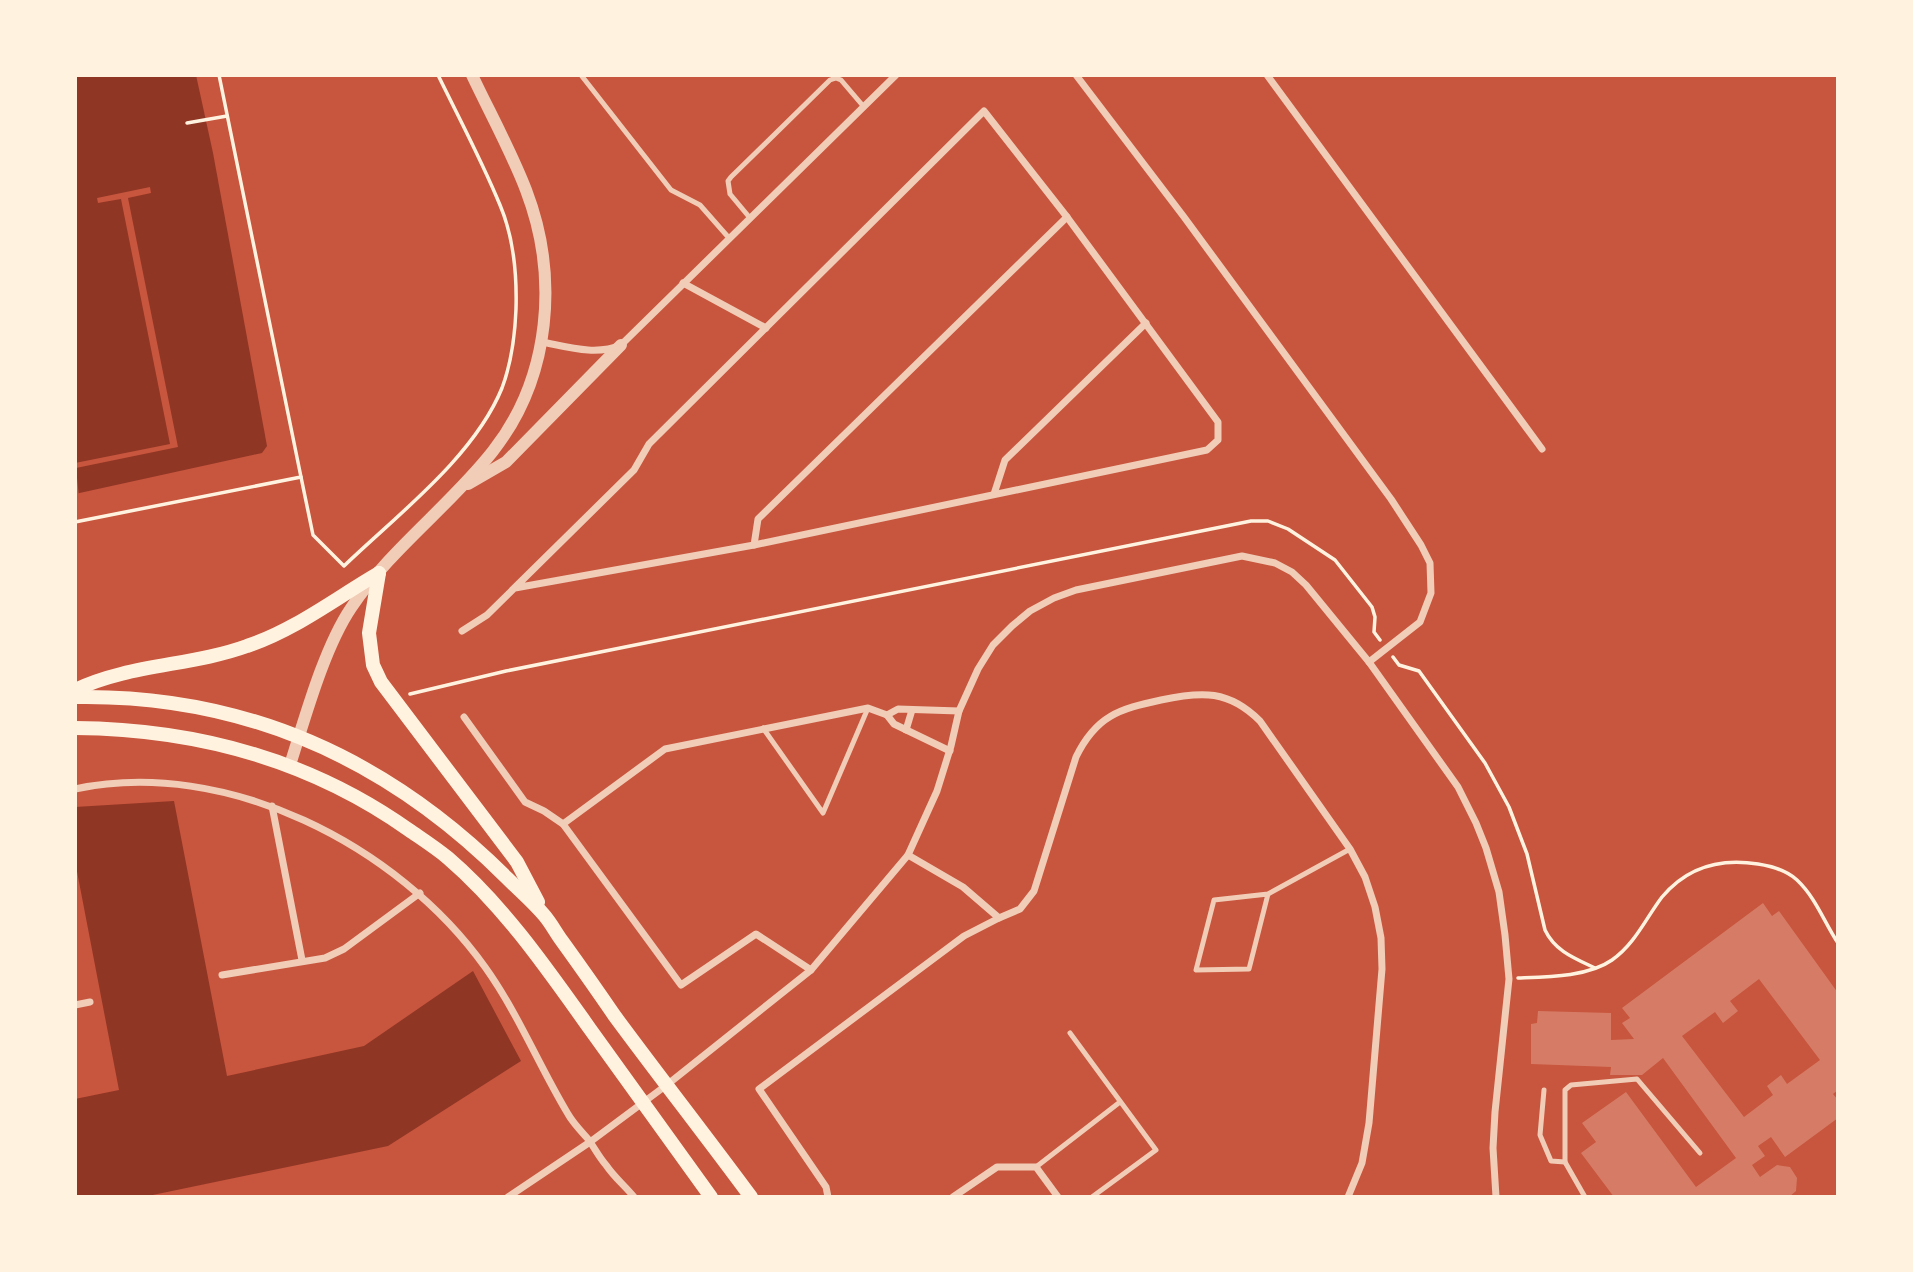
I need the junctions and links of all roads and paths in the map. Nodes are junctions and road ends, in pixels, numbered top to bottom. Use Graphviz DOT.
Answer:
graph roads {
  1 [pos="219,75"];
  2 [pos="438,75"];
  3 [pos="472,75"];
  4 [pos="581,75"];
  5 [pos="896,75"];
  6 [pos="1076,75"];
  7 [pos="1267,75"];
  8 [pos="864,107"];
  9 [pos="228,116"];
  10 [pos="187,123"];
  11 [pos="1067,217"];
  12 [pos="750,218"];
  13 [pos="729,238"];
  14 [pos="683,283"];
  15 [pos="1146,323"];
  16 [pos="766,328"];
  17 [pos="542,342"];
  18 [pos="621,345"];
  19 [pos="1542,449"];
  20 [pos="301,477"];
  21 [pos="459,489"];
  22 [pos="994,494"];
  23 [pos="75,522"];
  24 [pos="754,545"];
  25 [pos="379,573"];
  26 [pos="514,588"];
  27 [pos="462,631"];
  28 [pos="1386,649"];
  29 [pos="1369,662"];
  30 [pos="75,690"];
  31 [pos="75,698"];
  32 [pos="392,699"];
  33 [pos="868,708"];
  34 [pos="912,710"];
  35 [pos="960,711"];
  36 [pos="887,715"];
  37 [pos="464,717"];
  38 [pos="75,728"];
  39 [pos="763,728"];
  40 [pos="906,730"];
  41 [pos="299,736"];
  42 [pos="950,751"];
  43 [pos="290,765"];
  44 [pos="75,789"];
  45 [pos="272,806"];
  46 [pos="562,824"];
  47 [pos="1350,849"];
  48 [pos="908,855"];
  49 [pos="420,893"];
  50 [pos="1268,894"];
  51 [pos="545,916"];
  52 [pos="999,918"];
  53 [pos="1838,943"];
  54 [pos="302,960"];
  55 [pos="1595,968"];
  56 [pos="811,970"];
  57 [pos="222,975"];
  58 [pos="1509,979"];
  59 [pos="90,1002"];
  60 [pos="75,1005"];
  61 [pos="1070,1033"];
  62 [pos="668,1084"];
  63 [pos="1544,1090"];
  64 [pos="1120,1102"];
  65 [pos="642,1103"];
  66 [pos="590,1142"];
  67 [pos="1700,1153"];
  68 [pos="1565,1162"];
  69 [pos="1036,1167"];
  70 [pos="508,1197"];
  71 [pos="634,1197"];
  72 [pos="711,1197"];
  73 [pos="751,1197"];
  74 [pos="828,1197"];
  75 [pos="953,1197"];
  76 [pos="1058,1197"];
  77 [pos="1092,1197"];
  78 [pos="1348,1197"];
  79 [pos="1496,1197"];
  80 [pos="1585,1197"];
  1 -- 9 [label="path"];
  2 -- 20 [label="path"];
  3 -- 17 [label="street"];
  4 -- 13 [label="lane"];
  5 -- 8 [label="street"];
  6 -- 28 [label="street"];
  7 -- 19 [label="street"];
  8 -- 12 [label="street"];
  8 -- 12 [label="lane"];
  9 -- 10 [label="path"];
  9 -- 20 [label="path"];
  11 -- 15 [label="street"];
  11 -- 16 [label="street"];
  11 -- 24 [label="street"];
  12 -- 13 [label="street"];
  13 -- 14 [label="street"];
  14 -- 16 [label="street"];
  14 -- 18 [label="street"];
  15 -- 22 [label="street"];
  15 -- 22 [label="street"];
  16 -- 26 [label="street"];
  17 -- 18 [label="street"];
  17 -- 21 [label="street"];
  18 -- 21 [label="street"];
  20 -- 23 [label="path"];
  21 -- 25 [label="street"];
  22 -- 24 [label="street"];
  24 -- 26 [label="street"];
  25 -- 30 [label="main road"];
  25 -- 32 [label="main road"];
  25 -- 41 [label="street"];
  26 -- 27 [label="street"];
  28 -- 29 [label="street"];
  28 -- 32 [label="path"];
  28 -- 55 [label="path"];
  29 -- 35 [label="street"];
  29 -- 58 [label="street"];
  31 -- 41 [label="main road"];
  32 -- 51 [label="main road"];
  33 -- 36 [label="street"];
  33 -- 39 [label="street"];
  33 -- 39 [label="lane"];
  34 -- 35 [label="street"];
  34 -- 36 [label="street"];
  34 -- 40 [label="street"];
  35 -- 42 [label="street"];
  36 -- 40 [label="street"];
  37 -- 46 [label="street"];
  38 -- 43 [label="main road"];
  39 -- 46 [label="street"];
  40 -- 42 [label="street"];
  41 -- 43 [label="street"];
  41 -- 51 [label="main road"];
  42 -- 48 [label="street"];
  43 -- 65 [label="main road"];
  44 -- 45 [label="street"];
  45 -- 49 [label="street"];
  45 -- 54 [label="street"];
  46 -- 56 [label="street"];
  47 -- 50 [label="lane"];
  47 -- 52 [label="street"];
  47 -- 78 [label="street"];
  48 -- 52 [label="street"];
  48 -- 56 [label="street"];
  49 -- 54 [label="street"];
  49 -- 66 [label="street"];
  50 -- 50 [label="lane"];
  51 -- 62 [label="main road"];
  52 -- 74 [label="street"];
  53 -- 55 [label="path"];
  54 -- 57 [label="street"];
  55 -- 58 [label="path"];
  56 -- 62 [label="street"];
  58 -- 79 [label="street"];
  59 -- 60 [label="street"];
  61 -- 64 [label="lane"];
  62 -- 65 [label="street"];
  62 -- 73 [label="main road"];
  63 -- 68 [label="lane"];
  64 -- 69 [label="lane"];
  64 -- 77 [label="lane"];
  65 -- 66 [label="street"];
  65 -- 72 [label="main road"];
  66 -- 70 [label="street"];
  66 -- 71 [label="street"];
  67 -- 68 [label="lane"];
  68 -- 80 [label="lane"];
  69 -- 75 [label="street"];
  69 -- 76 [label="street"];
}
